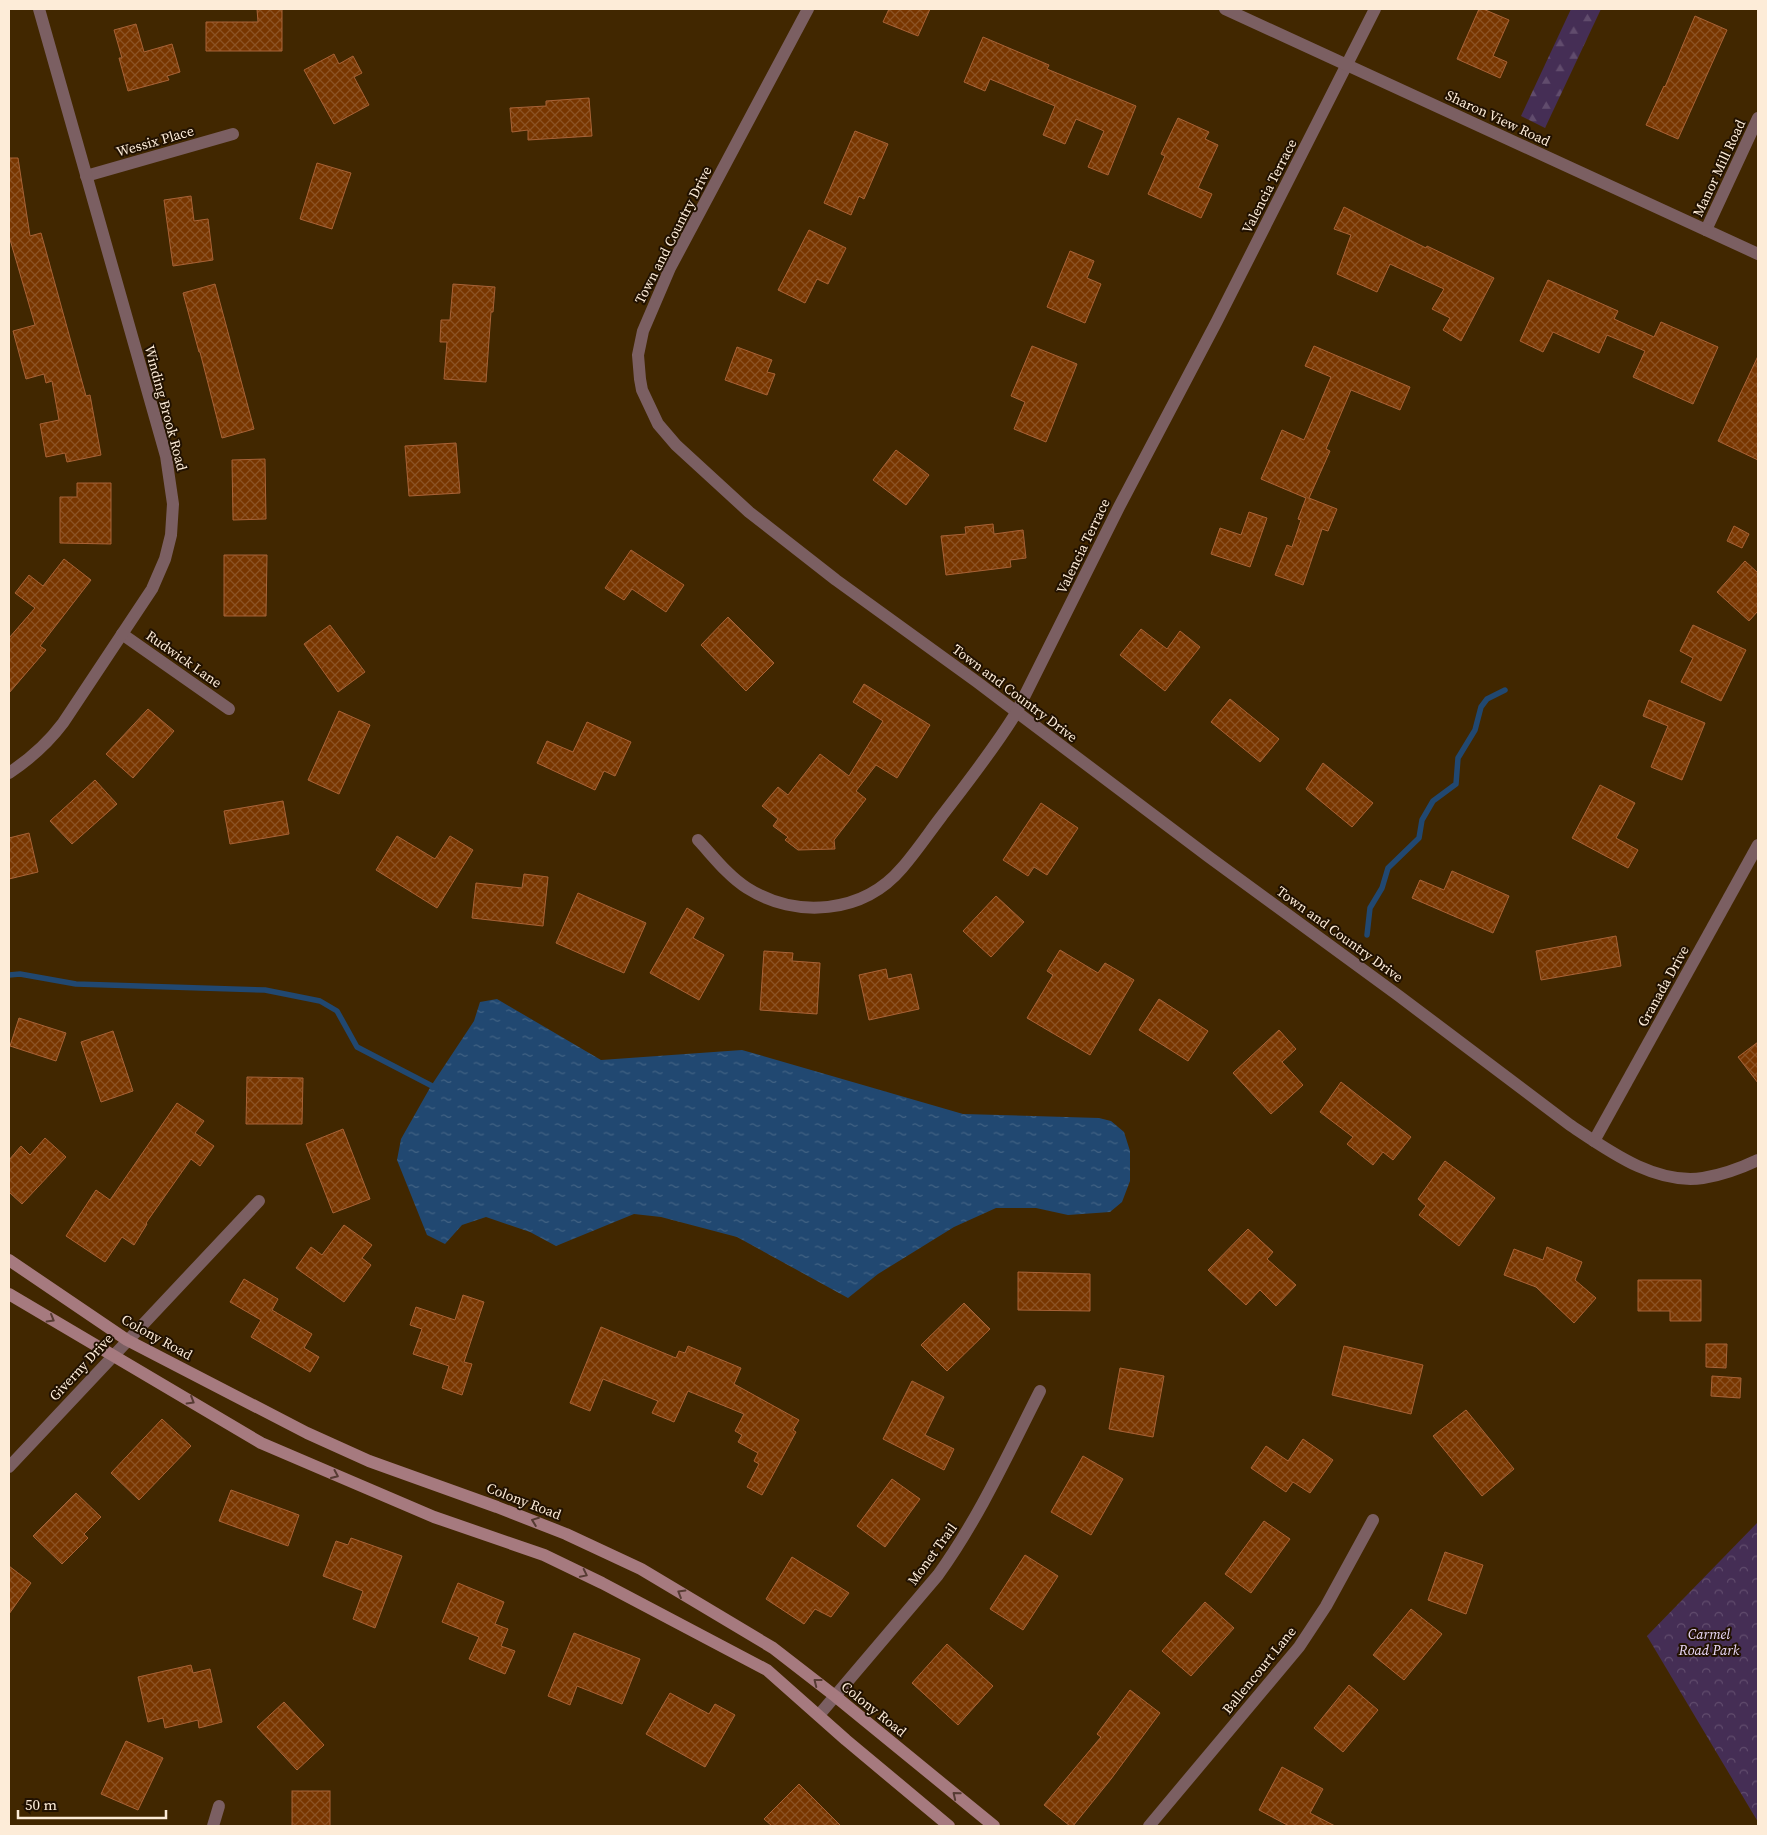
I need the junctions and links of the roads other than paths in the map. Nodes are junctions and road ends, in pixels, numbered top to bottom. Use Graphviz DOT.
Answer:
graph roads {
  1 [pos="39,9"];
  2 [pos="808,9"];
  3 [pos="1225,9"];
  4 [pos="1376,9"];
  5 [pos="1348,65"];
  6 [pos="1758,118"];
  7 [pos="233,134"];
  8 [pos="86,176"];
  9 [pos="1706,230"];
  10 [pos="1758,254"];
  11 [pos="122,634"];
  12 [pos="229,708"];
  13 [pos="1016,713"];
  14 [pos="9,773"];
  15 [pos="698,840"];
  16 [pos="1758,845"];
  17 [pos="1594,1141"];
  18 [pos="1758,1160"];
  19 [pos="259,1201"];
  20 [pos="9,1260"];
  21 [pos="9,1294"];
  22 [pos="127,1340"];
  23 [pos="113,1355"];
  24 [pos="1040,1391"];
  25 [pos="9,1467"];
  26 [pos="1373,1520"];
  27 [pos="835,1696"];
  28 [pos="819,1715"];
  29 [pos="219,1806"];
  30 [pos="213,1826"];
  31 [pos="950,1826"];
  32 [pos="994,1826"];
  33 [pos="1149,1826"];
  1 -- 8 [label="street, Winding Brook Road"];
  2 -- 13 [label="street, Town and Country Drive"];
  3 -- 5 [label="street, Sharon View Road"];
  4 -- 5 [label="street, Valencia Terrace"];
  5 -- 9 [label="street, Sharon View Road"];
  5 -- 13 [label="street, Valencia Terrace"];
  6 -- 9 [label="street, Manor Mill Road"];
  7 -- 8 [label="street, Wessix Place"];
  8 -- 11 [label="street, Winding Brook Road"];
  9 -- 10 [label="street, Sharon View Road"];
  11 -- 12 [label="street, Rudwick Lane"];
  11 -- 14 [label="street, Winding Brook Road"];
  13 -- 15 [label="street, Valencia Terrace"];
  13 -- 17 [label="street, Town and Country Drive"];
  16 -- 17 [label="street, Granada Drive"];
  17 -- 18 [label="street, Town and Country Drive"];
  19 -- 22 [label="street, Giverny Drive"];
  20 -- 22 [label="main road, Colony Road"];
  21 -- 23 [label="main road, one-way"];
  22 -- 23 [label="street, Giverny Drive"];
  27 -- 22 [label="main road, Colony Road, one-way"];
  23 -- 25 [label="street, Giverny Drive"];
  23 -- 28 [label="main road, one-way"];
  24 -- 27 [label="street, Monet Trail"];
  26 -- 33 [label="street, Ballencourt Lane"];
  27 -- 28 [label="street, Monet Trail"];
  32 -- 27 [label="main road, Colony Road, one-way"];
  28 -- 31 [label="main road"];
  29 -- 30 [label="street"];
}
